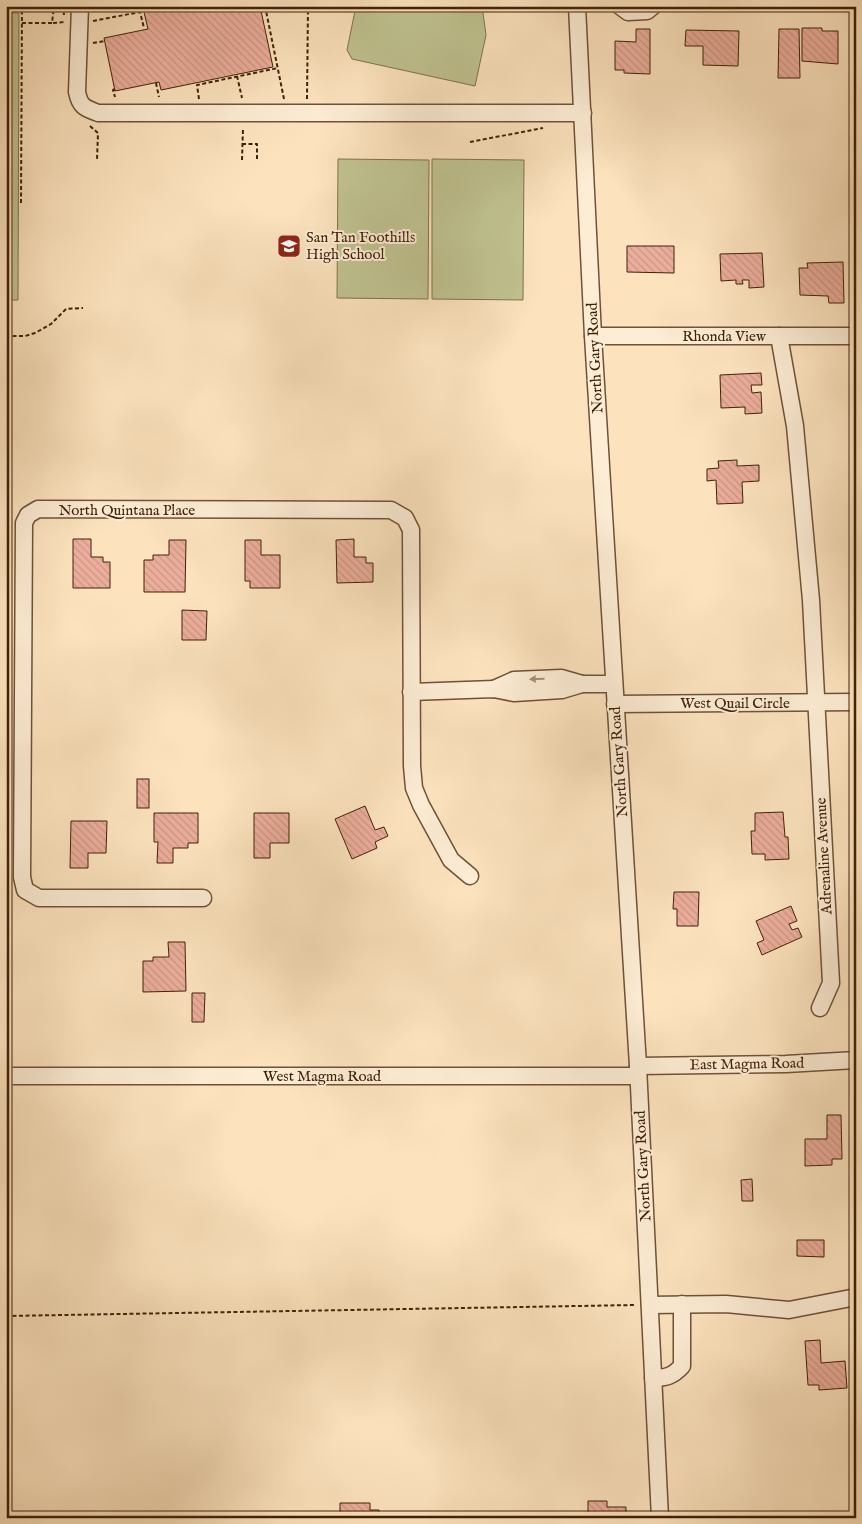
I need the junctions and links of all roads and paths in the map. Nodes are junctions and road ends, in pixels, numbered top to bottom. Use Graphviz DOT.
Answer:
graph roads {
  1 [pos="22,6"];
  2 [pos="54,6"];
  3 [pos="80,6"];
  4 [pos="265,6"];
  5 [pos="308,6"];
  6 [pos="577,6"];
  7 [pos="620,6"];
  8 [pos="654,6"];
  9 [pos="267,15"];
  10 [pos="262,16"];
  11 [pos="91,21"];
  12 [pos="64,22"];
  13 [pos="22,23"];
  14 [pos="52,23"];
  15 [pos="144,28"];
  16 [pos="105,41"];
  17 [pos="91,43"];
  18 [pos="278,68"];
  19 [pos="237,76"];
  20 [pos="156,83"];
  21 [pos="115,89"];
  22 [pos="115,97"];
  23 [pos="159,97"];
  24 [pos="200,100"];
  25 [pos="243,103"];
  26 [pos="285,103"];
  27 [pos="307,103"];
  28 [pos="583,114"];
  29 [pos="85,122"];
  30 [pos="243,123"];
  31 [pos="550,127"];
  32 [pos="470,142"];
  33 [pos="242,144"];
  34 [pos="97,160"];
  35 [pos="242,160"];
  36 [pos="257,161"];
  37 [pos="21,203"];
  38 [pos="83,308"];
  39 [pos="6,336"];
  40 [pos="593,336"];
  41 [pos="779,336"];
  42 [pos="856,336"];
  43 [pos="614,684"];
  44 [pos="411,692"];
  45 [pos="856,702"];
  46 [pos="816,703"];
  47 [pos="615,704"];
  48 [pos="470,876"];
  49 [pos="203,898"];
  50 [pos="820,1008"];
  51 [pos="856,1060"];
  52 [pos="638,1071"];
  53 [pos="6,1076"];
  54 [pos="856,1297"];
  55 [pos="682,1304"];
  56 [pos="650,1305"];
  57 [pos="6,1316"];
  58 [pos="653,1378"];
  59 [pos="660,1518"];
  1 -- 13 [label="path"];
  2 -- 14 [label="path"];
  3 -- 28 [label="street"];
  4 -- 9 [label="path"];
  5 -- 27 [label="path"];
  6 -- 28 [label="street, North Gary Road"];
  7 -- 8 [label="street"];
  9 -- 10 [label="path"];
  9 -- 18 [label="path"];
  11 -- 15 [label="path"];
  12 -- 14 [label="path"];
  13 -- 14 [label="path"];
  13 -- 37 [label="path"];
  16 -- 17 [label="path"];
  18 -- 19 [label="path"];
  18 -- 26 [label="path"];
  19 -- 24 [label="path"];
  19 -- 25 [label="path"];
  20 -- 23 [label="path"];
  21 -- 22 [label="path"];
  28 -- 40 [label="street, North Gary Road"];
  29 -- 34 [label="path"];
  30 -- 33 [label="path"];
  31 -- 32 [label="path"];
  33 -- 35 [label="path"];
  33 -- 36 [label="path"];
  38 -- 39 [label="path"];
  40 -- 41 [label="street, Rhonda View"];
  40 -- 43 [label="street, North Gary Road"];
  41 -- 42 [label="street, Rhonda View"];
  41 -- 46 [label="street, Adrenaline Avenue"];
  43 -- 44 [label="street"];
  43 -- 47 [label="street, North Gary Road"];
  44 -- 48 [label="street, North Quintana Place"];
  44 -- 49 [label="street, North Quintana Place"];
  45 -- 46 [label="street, West Quail Circle"];
  46 -- 47 [label="street, West Quail Circle"];
  46 -- 50 [label="street, Adrenaline Avenue"];
  47 -- 52 [label="street, North Gary Road"];
  51 -- 52 [label="street, East Magma Road"];
  52 -- 53 [label="street, West Magma Road"];
  52 -- 56 [label="street, North Gary Road"];
  54 -- 55 [label="street"];
  55 -- 56 [label="street"];
  55 -- 58 [label="street"];
  56 -- 57 [label="path"];
  56 -- 58 [label="street, North Gary Road"];
  58 -- 59 [label="street, North Gary Road"];
}
